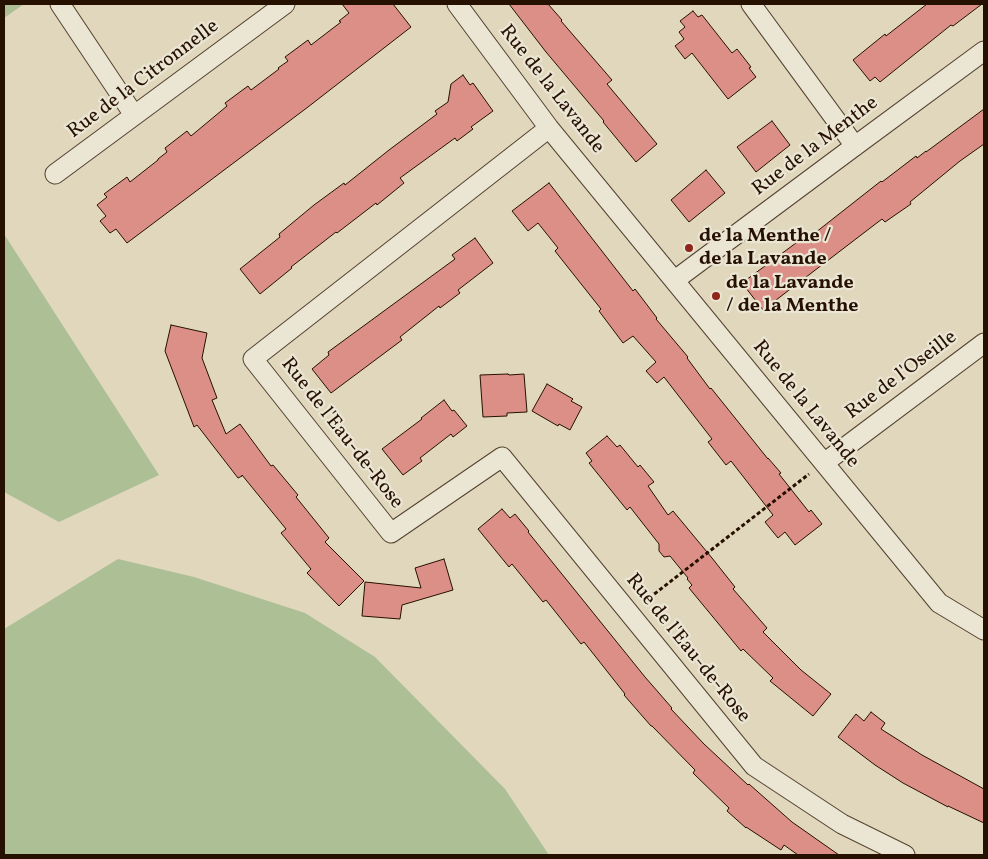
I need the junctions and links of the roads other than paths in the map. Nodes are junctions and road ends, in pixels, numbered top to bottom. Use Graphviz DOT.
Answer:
graph roads {
  1 [pos="60,4"];
  2 [pos="285,4"];
  3 [pos="457,4"];
  4 [pos="751,4"];
  5 [pos="984,51"];
  6 [pos="134,116"];
  7 [pos="549,128"];
  8 [pos="855,146"];
  9 [pos="55,174"];
  10 [pos="675,280"];
  11 [pos="984,343"];
  12 [pos="824,463"];
  13 [pos="984,630"];
  14 [pos="905,855"];
  1 -- 6 [label="street"];
  2 -- 6 [label="street, Rue de la Citronnelle"];
  3 -- 7 [label="street, Rue de la Lavande"];
  4 -- 8 [label="street"];
  5 -- 8 [label="street, Rue de la Menthe"];
  6 -- 9 [label="street, Rue de la Citronnelle"];
  7 -- 10 [label="street, Rue de la Lavande"];
  7 -- 14 [label="street, Rue de l'Eau-de-Rose"];
  8 -- 10 [label="street, Rue de la Menthe"];
  10 -- 12 [label="street, Rue de la Lavande"];
  11 -- 12 [label="street, Rue de l'Oseille"];
  12 -- 13 [label="street, Rue de la Lavande"];
}
